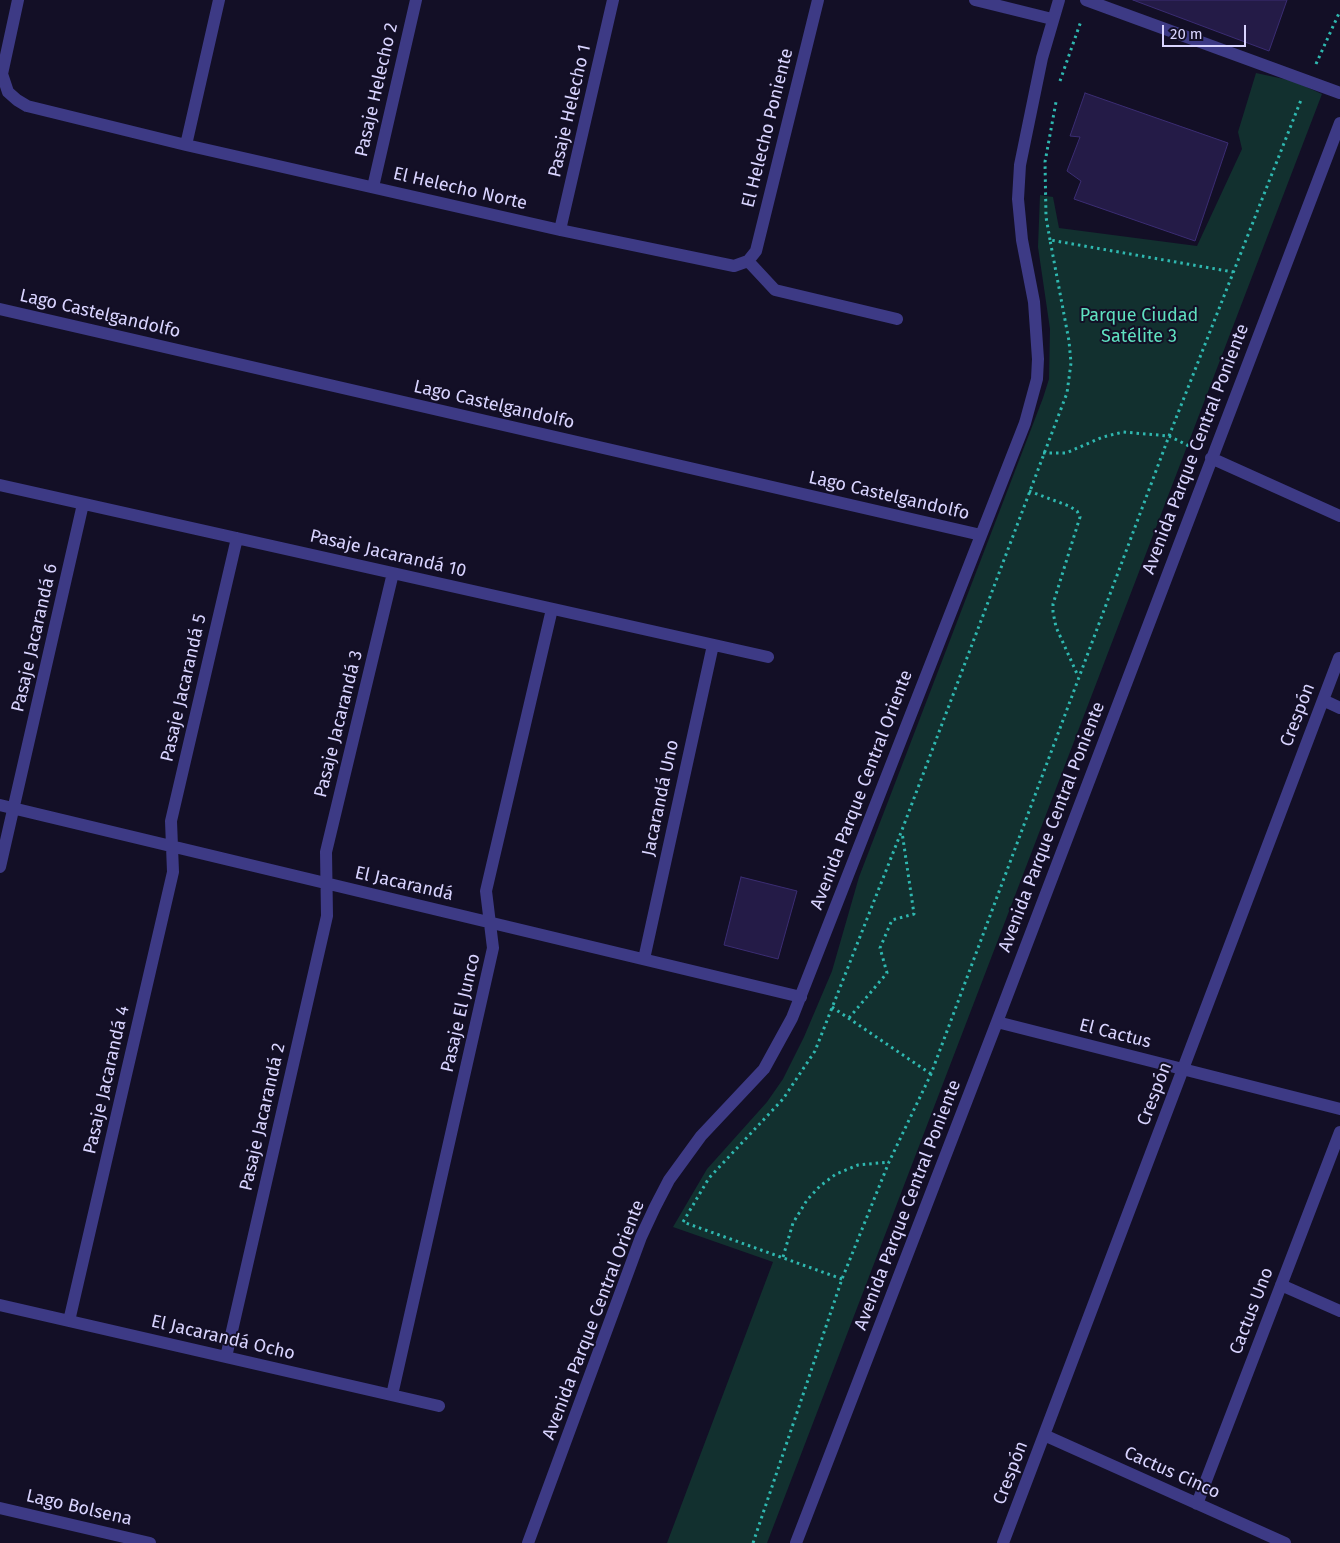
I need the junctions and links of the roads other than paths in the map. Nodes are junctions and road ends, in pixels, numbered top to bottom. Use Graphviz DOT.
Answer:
graph roads {
  1 [pos="18,0"];
  2 [pos="219,0"];
  3 [pos="416,0"];
  4 [pos="613,0"];
  5 [pos="818,0"];
  6 [pos="975,0"];
  7 [pos="1059,0"];
  8 [pos="1087,0"];
  9 [pos="1052,19"];
  10 [pos="1340,93"];
  11 [pos="1340,123"];
  12 [pos="186,145"];
  13 [pos="373,188"];
  14 [pos="560,230"];
  15 [pos="748,262"];
  16 [pos="0,309"];
  17 [pos="897,319"];
  18 [pos="1211,458"];
  19 [pos="0,485"];
  20 [pos="84,504"];
  21 [pos="1340,516"];
  22 [pos="981,535"];
  23 [pos="237,538"];
  24 [pos="393,573"];
  25 [pos="552,609"];
  26 [pos="713,645"];
  27 [pos="768,657"];
  28 [pos="1339,658"];
  29 [pos="1323,700"];
  30 [pos="1340,708"];
  31 [pos="0,805"];
  32 [pos="14,808"];
  33 [pos="172,846"];
  34 [pos="0,868"];
  35 [pos="326,883"];
  36 [pos="490,922"];
  37 [pos="644,959"];
  38 [pos="801,996"];
  39 [pos="997,1022"];
  40 [pos="1184,1069"];
  41 [pos="1340,1109"];
  42 [pos="1340,1132"];
  43 [pos="1281,1285"];
  44 [pos="0,1305"];
  45 [pos="1340,1311"];
  46 [pos="69,1321"];
  47 [pos="226,1357"];
  48 [pos="392,1395"];
  49 [pos="439,1406"];
  50 [pos="1044,1436"];
  51 [pos="1197,1504"];
  52 [pos="0,1508"];
  53 [pos="150,1543"];
  54 [pos="528,1543"];
  55 [pos="796,1543"];
  56 [pos="1003,1543"];
  57 [pos="1285,1543"];
  1 -- 12 [label="street, El Helecho Norte"];
  2 -- 12 [label="street"];
  3 -- 13 [label="street, Pasaje Helecho 2"];
  4 -- 14 [label="street, Pasaje Helecho 1"];
  5 -- 15 [label="street, El Helecho Poniente"];
  6 -- 9 [label="street"];
  7 -- 9 [label="street, Avenida Parque Central Oriente"];
  8 -- 10 [label="street"];
  9 -- 22 [label="street, Avenida Parque Central Oriente"];
  11 -- 18 [label="street, Avenida Parque Central Poniente"];
  12 -- 13 [label="street, El Helecho Norte"];
  13 -- 14 [label="street, El Helecho Norte"];
  14 -- 15 [label="street, El Helecho Norte"];
  15 -- 17 [label="street"];
  16 -- 22 [label="street, Lago Castelgandolfo"];
  18 -- 21 [label="street"];
  18 -- 39 [label="street, Avenida Parque Central Poniente"];
  19 -- 20 [label="street, Pasaje Jacarandá 10"];
  20 -- 23 [label="street, Pasaje Jacarandá 10"];
  20 -- 32 [label="street, Pasaje Jacarandá 6"];
  22 -- 38 [label="street, Avenida Parque Central Oriente"];
  23 -- 24 [label="street, Pasaje Jacarandá 10"];
  23 -- 33 [label="street, Pasaje Jacarandá 5"];
  24 -- 25 [label="street, Pasaje Jacarandá 10"];
  24 -- 35 [label="street, Pasaje Jacarandá 3"];
  25 -- 26 [label="street, Pasaje Jacarandá 10"];
  25 -- 36 [label="street, Pasaje El Junco"];
  26 -- 27 [label="street, Pasaje Jacarandá 10"];
  26 -- 37 [label="street, Jacarandá Uno"];
  28 -- 29 [label="street, Crespón"];
  29 -- 30 [label="street"];
  29 -- 40 [label="street, Crespón"];
  31 -- 32 [label="street, El Jacarandá"];
  32 -- 33 [label="street, El Jacarandá"];
  32 -- 34 [label="street, Pasaje Jacarandá 6"];
  33 -- 35 [label="street, El Jacarandá"];
  33 -- 46 [label="street, Pasaje Jacarandá 4"];
  35 -- 36 [label="street, El Jacarandá"];
  35 -- 47 [label="street, Pasaje Jacarandá 2"];
  36 -- 37 [label="street, El Jacarandá"];
  36 -- 48 [label="street, Pasaje El Junco"];
  37 -- 38 [label="street, El Jacarandá"];
  38 -- 54 [label="street, Avenida Parque Central Oriente"];
  39 -- 40 [label="street, El Cactus"];
  39 -- 55 [label="street, Avenida Parque Central Poniente"];
  40 -- 41 [label="street, El Cactus"];
  40 -- 50 [label="street, Crespón"];
  42 -- 43 [label="street, Cactus Uno"];
  43 -- 45 [label="street"];
  43 -- 51 [label="street, Cactus Uno"];
  44 -- 46 [label="street, El Jacarandá Ocho"];
  46 -- 47 [label="street, El Jacarandá Ocho"];
  47 -- 48 [label="street, El Jacarandá Ocho"];
  48 -- 49 [label="street, El Jacarandá Ocho"];
  50 -- 51 [label="street, Cactus Cinco"];
  50 -- 56 [label="street, Crespón"];
  51 -- 57 [label="street, Cactus Cinco"];
  52 -- 53 [label="street, Lago Bolsena"];
}
